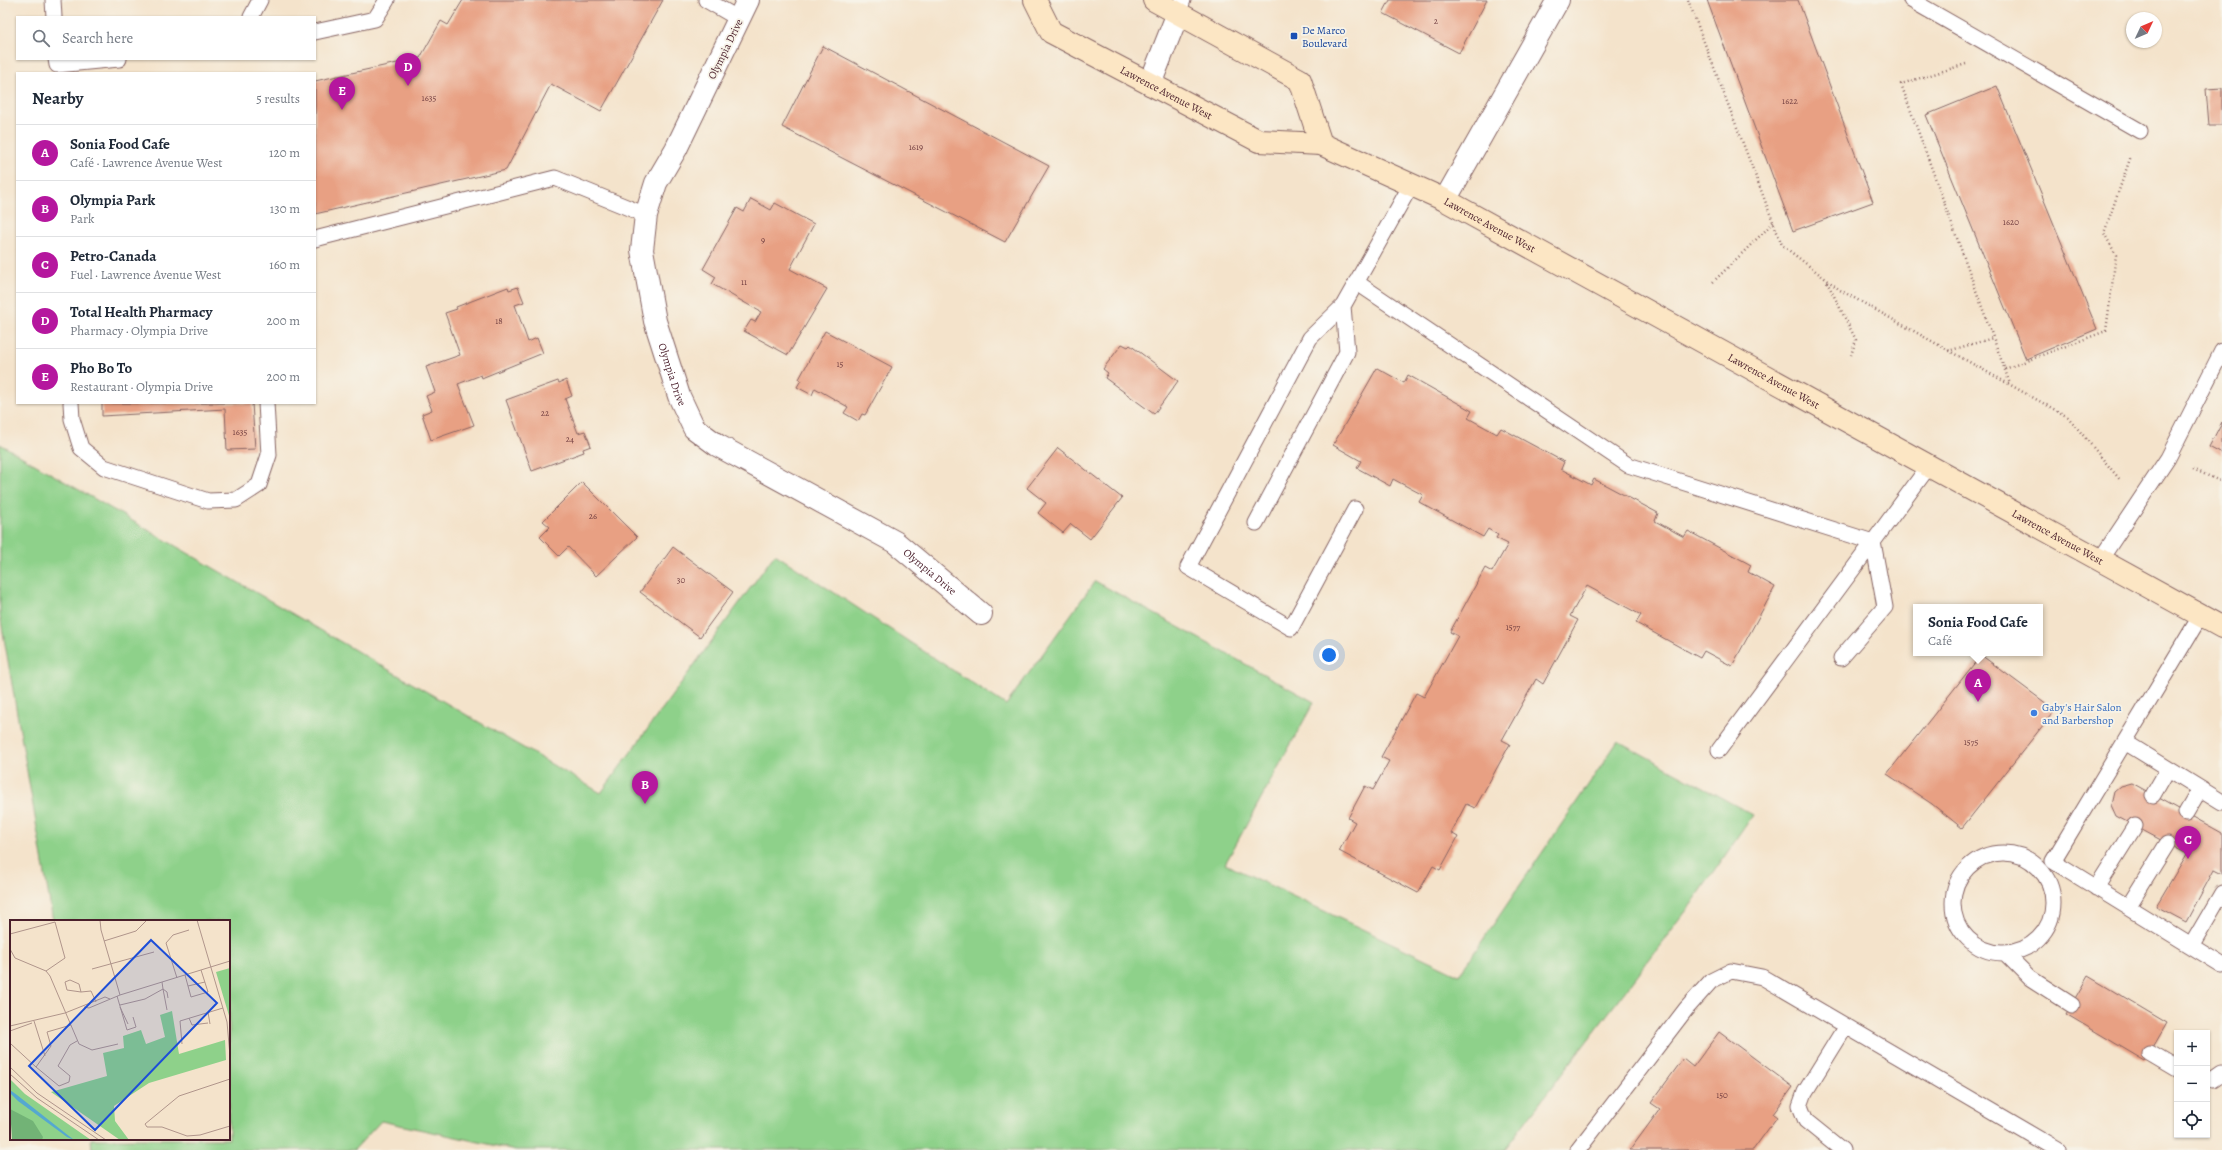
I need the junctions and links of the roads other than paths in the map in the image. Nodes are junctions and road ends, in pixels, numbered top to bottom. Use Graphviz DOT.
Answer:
graph roads {
  1 [pos="53,0"];
  2 [pos="260,0"];
  3 [pos="387,0"];
  4 [pos="706,0"];
  5 [pos="748,0"];
  6 [pos="1035,0"];
  7 [pos="1154,0"];
  8 [pos="1558,0"];
  9 [pos="1911,0"];
  10 [pos="1180,7"];
  11 [pos="54,16"];
  12 [pos="252,16"];
  13 [pos="739,19"];
  14 [pos="316,32"];
  15 [pos="110,60"];
  16 [pos="57,66"];
  17 [pos="1150,84"];
  18 [pos="2140,131"];
  19 [pos="1321,144"];
  20 [pos="1411,185"];
  21 [pos="1445,200"];
  22 [pos="646,215"];
  23 [pos="316,240"];
  24 [pos="1356,282"];
  25 [pos="1343,306"];
  26 [pos="2222,351"];
  27 [pos="71,404"];
  28 [pos="266,404"];
  29 [pos="1929,466"];
  30 [pos="1355,509"];
  31 [pos="1256,523"];
  32 [pos="1873,542"];
  33 [pos="2100,560"];
  34 [pos="981,614"];
  35 [pos="2201,615"];
  36 [pos="2222,627"];
  37 [pos="1841,658"];
  38 [pos="2125,742"];
  39 [pos="1719,750"];
  40 [pos="2168,769"];
  41 [pos="2200,789"];
  42 [pos="2153,795"];
  43 [pos="2222,802"];
  44 [pos="2186,813"];
  45 [pos="2135,826"];
  46 [pos="2167,844"];
  47 [pos="2047,866"];
  48 [pos="2096,888"];
  49 [pos="2222,893"];
  50 [pos="2128,907"];
  51 [pos="2191,946"];
  52 [pos="2005,954"];
  53 [pos="2222,965"];
  54 [pos="2072,1005"];
  55 [pos="1846,1026"];
  56 [pos="2150,1052"];
  57 [pos="2174,1067"];
  58 [pos="2222,1073"];
  59 [pos="2210,1080"];
  60 [pos="1578,1150"];
  61 [pos="1842,1150"];
  62 [pos="2057,1150"];
  1 -- 11 [label="lane"];
  2 -- 12 [label="lane"];
  3 -- 14 [label="lane"];
  4 -- 13 [label="lane"];
  5 -- 13 [label="street, Olympia Drive"];
  6 -- 17 [label="main road, Lawrence Avenue West"];
  7 -- 10 [label="main road"];
  8 -- 21 [label="street"];
  9 -- 18 [label="lane"];
  10 -- 17 [label="street"];
  10 -- 19 [label="main road"];
  13 -- 22 [label="street, Olympia Drive"];
  15 -- 16 [label="lane"];
  17 -- 19 [label="main road, Lawrence Avenue West"];
  19 -- 20 [label="main road, Lawrence Avenue West"];
  20 -- 21 [label="main road, Lawrence Avenue West"];
  20 -- 24 [label="lane"];
  21 -- 29 [label="main road, Lawrence Avenue West"];
  22 -- 23 [label="lane"];
  22 -- 34 [label="street, Olympia Drive"];
  24 -- 25 [label="lane"];
  24 -- 32 [label="lane"];
  25 -- 30 [label="lane"];
  25 -- 31 [label="lane"];
  26 -- 33 [label="lane"];
  27 -- 28 [label="lane"];
  29 -- 32 [label="lane"];
  29 -- 33 [label="main road, Lawrence Avenue West"];
  32 -- 37 [label="lane"];
  32 -- 39 [label="lane"];
  33 -- 35 [label="main road, Lawrence Avenue West"];
  35 -- 36 [label="main road, Lawrence Avenue West"];
  35 -- 38 [label="lane"];
  38 -- 40 [label="lane"];
  38 -- 47 [label="lane"];
  40 -- 41 [label="lane"];
  40 -- 42 [label="lane"];
  41 -- 43 [label="lane"];
  41 -- 44 [label="lane"];
  45 -- 48 [label="lane"];
  46 -- 50 [label="lane"];
  47 -- 48 [label="lane"];
  47 -- 52 [label="lane"];
  47 -- 52 [label="lane"];
  48 -- 50 [label="lane"];
  49 -- 51 [label="lane"];
  50 -- 51 [label="lane"];
  51 -- 53 [label="lane"];
  52 -- 54 [label="lane"];
  55 -- 60 [label="lane"];
  55 -- 61 [label="lane"];
  55 -- 62 [label="lane"];
  56 -- 57 [label="lane"];
  58 -- 59 [label="lane"];
}
